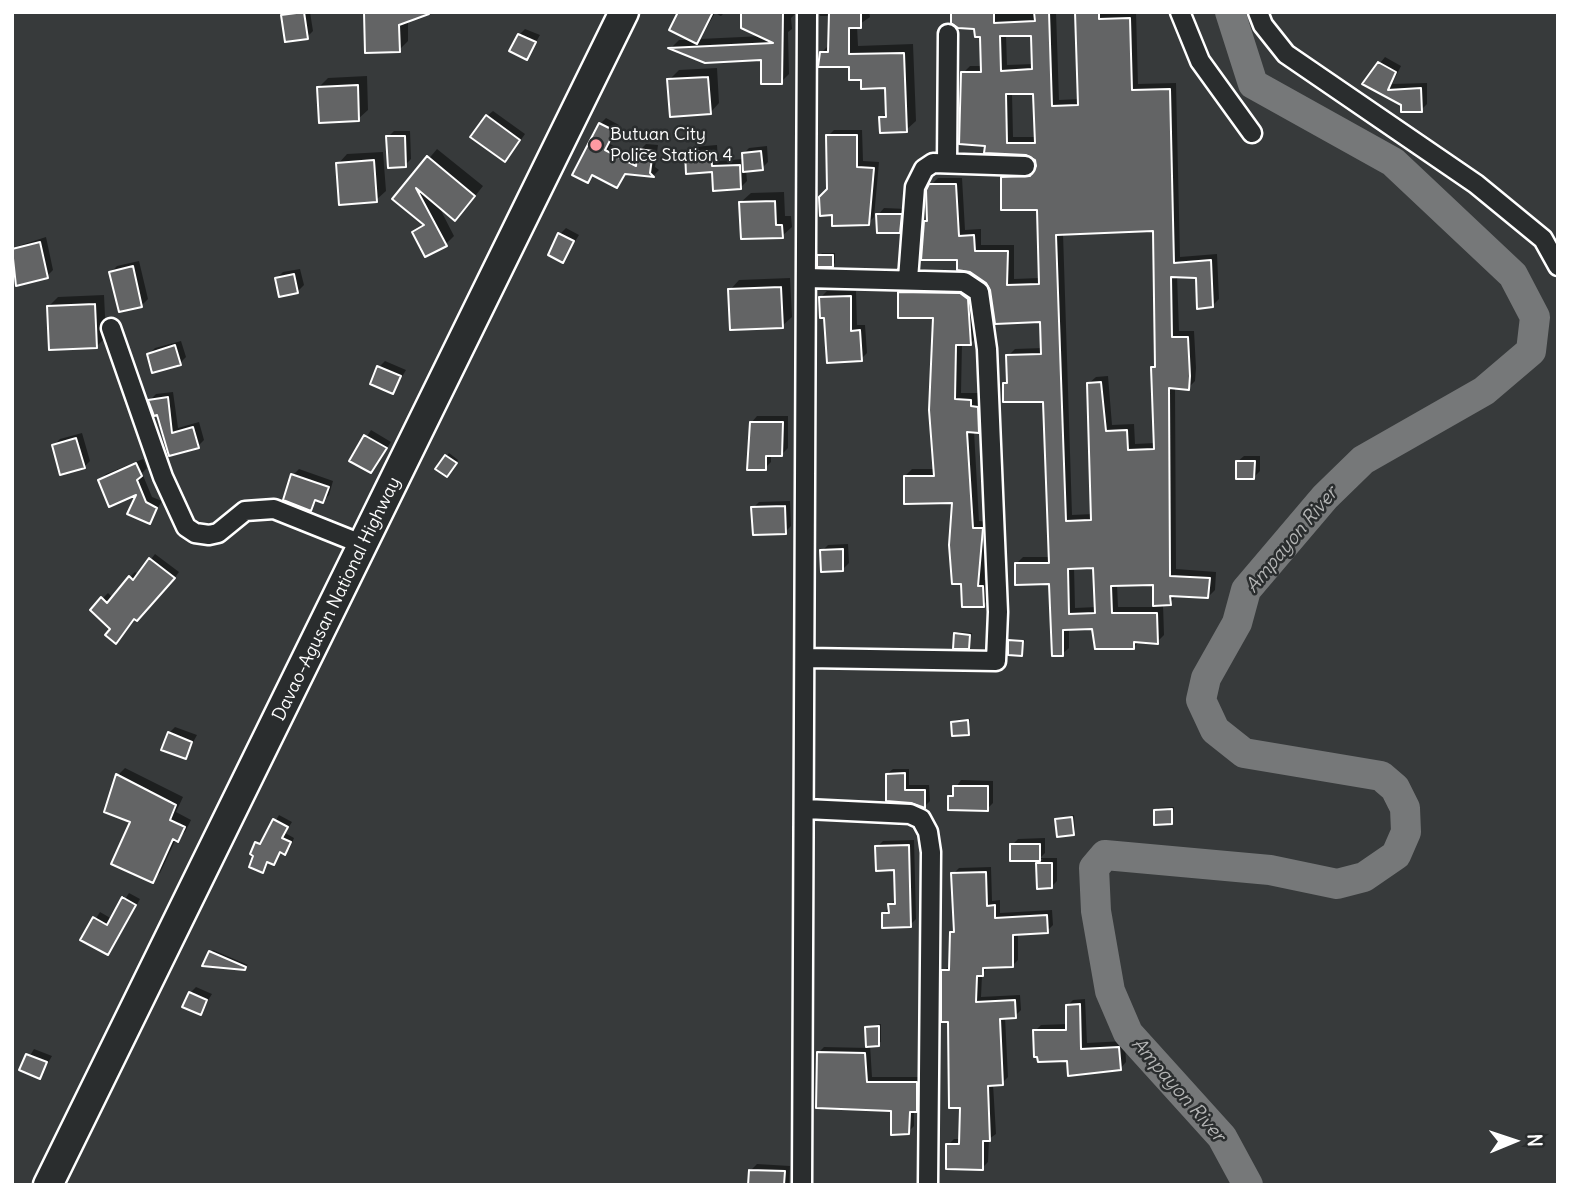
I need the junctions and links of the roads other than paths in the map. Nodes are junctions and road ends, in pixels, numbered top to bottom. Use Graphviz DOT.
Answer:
graph roads {
  1 [pos="624,12"];
  2 [pos="807,12"];
  3 [pos="1181,12"];
  4 [pos="1258,12"];
  5 [pos="948,34"];
  6 [pos="1252,133"];
  7 [pos="947,163"];
  8 [pos="1025,166"];
  9 [pos="1558,267"];
  10 [pos="806,278"];
  11 [pos="908,279"];
  12 [pos="111,328"];
  13 [pos="364,545"];
  14 [pos="807,658"];
  15 [pos="806,809"];
  16 [pos="48,1185"];
  17 [pos="803,1185"];
  18 [pos="928,1185"];
  1 -- 13 [label="highway, Davao-Agusan National Highway"];
  2 -- 10 [label="street"];
  3 -- 6 [label="street"];
  4 -- 9 [label="street"];
  5 -- 7 [label="street"];
  7 -- 8 [label="street"];
  7 -- 11 [label="street"];
  10 -- 11 [label="street"];
  10 -- 14 [label="street"];
  11 -- 14 [label="street"];
  12 -- 13 [label="street"];
  13 -- 16 [label="highway, Davao-Agusan National Highway"];
  14 -- 15 [label="street"];
  15 -- 17 [label="street"];
  15 -- 18 [label="street"];
}
